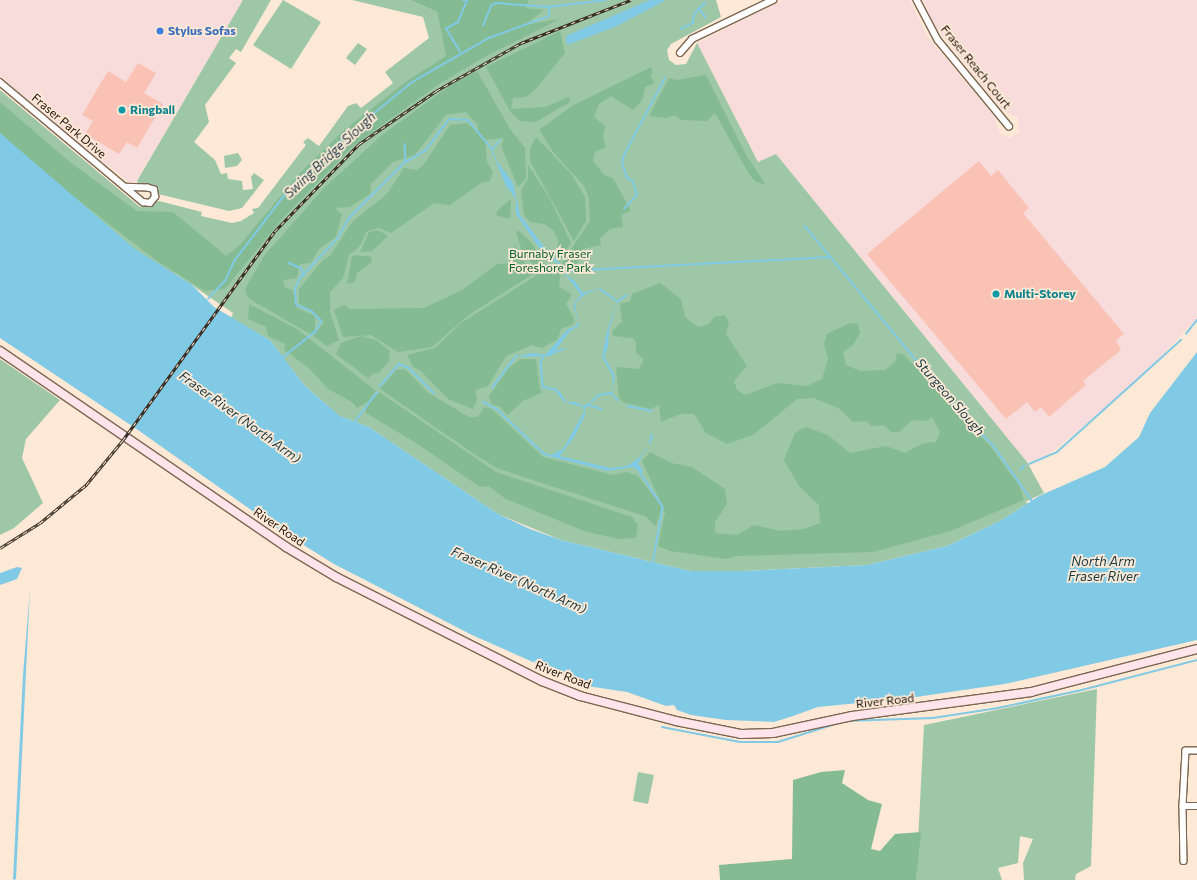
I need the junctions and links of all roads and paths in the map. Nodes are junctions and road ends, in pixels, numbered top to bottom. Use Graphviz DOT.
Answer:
graph roads {
  1 [pos="773,0"];
  2 [pos="917,0"];
  3 [pos="680,53"];
  4 [pos="0,82"];
  5 [pos="1009,126"];
  6 [pos="125,187"];
  7 [pos="0,351"];
  8 [pos="1197,649"];
  9 [pos="1197,751"];
  10 [pos="1184,806"];
  11 [pos="1197,806"];
  12 [pos="1184,861"];
  1 -- 3 [label="street"];
  2 -- 5 [label="street, Fraser Reach Court"];
  4 -- 6 [label="street, Fraser Park Drive"];
  6 -- 6 [label="street, Fraser Park Drive"];
  7 -- 8 [label="street, River Road"];
  9 -- 10 [label="street"];
  10 -- 11 [label="street"];
  10 -- 12 [label="street"];
}
